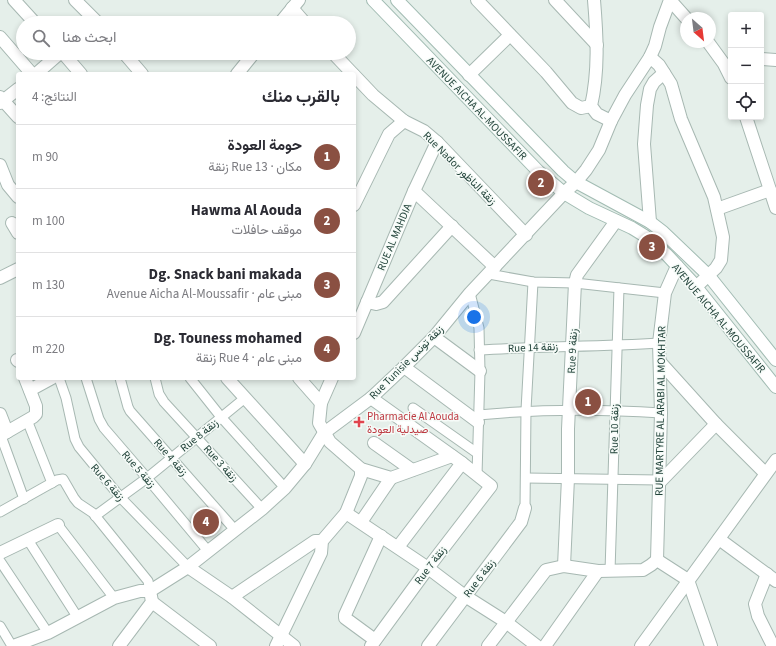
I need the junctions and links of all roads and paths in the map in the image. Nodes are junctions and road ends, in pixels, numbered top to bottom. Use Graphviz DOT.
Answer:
graph roads {
  1 [pos="14,0"];
  2 [pos="75,0"];
  3 [pos="373,0"];
  4 [pos="397,0"];
  5 [pos="477,0"];
  6 [pos="555,0"];
  7 [pos="594,0"];
  8 [pos="670,0"];
  9 [pos="295,4"];
  10 [pos="681,12"];
  11 [pos="29,16"];
  12 [pos="90,16"];
  13 [pos="286,16"];
  14 [pos="301,16"];
  15 [pos="510,35"];
  16 [pos="0,37"];
  17 [pos="597,45"];
  18 [pos="714,48"];
  19 [pos="16,56"];
  20 [pos="650,57"];
  21 [pos="764,59"];
  22 [pos="20,60"];
  23 [pos="53,60"];
  24 [pos="68,60"];
  25 [pos="130,60"];
  26 [pos="248,60"];
  27 [pos="339,60"];
  28 [pos="776,60"];
  29 [pos="728,62"];
  30 [pos="30,72"];
  31 [pos="38,72"];
  32 [pos="79,72"];
  33 [pos="140,72"];
  34 [pos="239,72"];
  35 [pos="350,72"];
  36 [pos="664,73"];
  37 [pos="469,75"];
  38 [pos="356,78"];
  39 [pos="634,82"];
  40 [pos="16,90"];
  41 [pos="650,90"];
  42 [pos="1,100"];
  43 [pos="590,106"];
  44 [pos="16,115"];
  45 [pos="747,120"];
  46 [pos="611,121"];
  47 [pos="404,122"];
  48 [pos="437,142"];
  49 [pos="0,165"];
  50 [pos="576,182"];
  51 [pos="4,187"];
  52 [pos="358,187"];
  53 [pos="770,190"];
  54 [pos="414,191"];
  55 [pos="564,193"];
  56 [pos="16,196"];
  57 [pos="776,208"];
  58 [pos="717,210"];
  59 [pos="616,221"];
  60 [pos="650,222"];
  61 [pos="452,226"];
  62 [pos="526,235"];
  63 [pos="677,266"];
  64 [pos="16,270"];
  65 [pos="492,270"];
  66 [pos="709,276"];
  67 [pos="0,278"];
  68 [pos="533,282"];
  69 [pos="575,283"];
  70 [pos="696,287"];
  71 [pos="619,288"];
  72 [pos="665,292"];
  73 [pos="470,293"];
  74 [pos="367,302"];
  75 [pos="356,328"];
  76 [pos="434,337"];
  77 [pos="659,343"];
  78 [pos="572,346"];
  79 [pos="616,346"];
  80 [pos="530,347"];
  81 [pos="479,350"];
  82 [pos="776,360"];
  83 [pos="660,362"];
  84 [pos="404,367"];
  85 [pos="480,371"];
  86 [pos="26,380"];
  87 [pos="48,380"];
  88 [pos="60,380"];
  89 [pos="87,380"];
  90 [pos="121,380"];
  91 [pos="156,380"];
  92 [pos="192,380"];
  93 [pos="229,380"];
  94 [pos="301,380"];
  95 [pos="331,380"];
  96 [pos="776,387"];
  97 [pos="30,390"];
  98 [pos="245,398"];
  99 [pos="371,398"];
  100 [pos="321,403"];
  101 [pos="413,408"];
  102 [pos="526,410"];
  103 [pos="569,410"];
  104 [pos="615,410"];
  105 [pos="661,413"];
  106 [pos="0,414"];
  107 [pos="221,417"];
  108 [pos="478,418"];
  109 [pos="26,420"];
  110 [pos="716,424"];
  111 [pos="324,433"];
  112 [pos="3,434"];
  113 [pos="197,437"];
  114 [pos="374,443"];
  115 [pos="477,453"];
  116 [pos="452,456"];
  117 [pos="171,458"];
  118 [pos="776,460"];
  119 [pos="462,463"];
  120 [pos="305,464"];
  121 [pos="361,469"];
  122 [pos="412,470"];
  123 [pos="766,473"];
  124 [pos="477,475"];
  125 [pos="147,478"];
  126 [pos="391,478"];
  127 [pos="526,478"];
  128 [pos="568,478"];
  129 [pos="613,479"];
  130 [pos="659,482"];
  131 [pos="52,483"];
  132 [pos="285,488"];
  133 [pos="121,498"];
  134 [pos="24,499"];
  135 [pos="525,508"];
  136 [pos="262,509"];
  137 [pos="0,512"];
  138 [pos="346,513"];
  139 [pos="95,516"];
  140 [pos="361,522"];
  141 [pos="58,525"];
  142 [pos="235,530"];
  143 [pos="381,536"];
  144 [pos="719,539"];
  145 [pos="28,540"];
  146 [pos="322,541"];
  147 [pos="398,547"];
  148 [pos="208,551"];
  149 [pos="0,553"];
  150 [pos="657,560"];
  151 [pos="0,561"];
  152 [pos="564,566"];
  153 [pos="188,567"];
  154 [pos="428,568"];
  155 [pos="604,571"];
  156 [pos="772,578"];
  157 [pos="688,580"];
  158 [pos="465,596"];
  159 [pos="151,597"];
  160 [pos="232,597"];
  161 [pos="114,598"];
  162 [pos="78,618"];
  163 [pos="506,622"];
  164 [pos="0,626"];
  165 [pos="48,633"];
  166 [pos="278,641"];
  167 [pos="28,643"];
  168 [pos="373,643"];
  169 [pos="125,644"];
  170 [pos="12,646"];
  171 [pos="210,646"];
  172 [pos="294,646"];
  173 [pos="428,646"];
  174 [pos="488,646"];
  175 [pos="537,646"];
  176 [pos="545,646"];
  177 [pos="641,646"];
  178 [pos="711,646"];
  179 [pos="773,646"];
  1 -- 11 [label="street"];
  2 -- 12 [label="street"];
  3 -- 55 [label="street, AVENUE AICHA AL-MOUSSAFIR"];
  4 -- 37 [label="street, AVENUE AICHA AL-MOUSSAFIR"];
  5 -- 15 [label="street"];
  6 -- 17 [label="street"];
  7 -- 17 [label="street"];
  8 -- 10 [label="street"];
  8 -- 20 [label="street, Rue Tunisie زنقة تونس"];
  9 -- 13 [label="street"];
  9 -- 14 [label="street"];
  15 -- 37 [label="street"];
  15 -- 43 [label="street"];
  16 -- 19 [label="street"];
  17 -- 43 [label="street"];
  18 -- 29 [label="street"];
  20 -- 36 [label="street"];
  20 -- 39 [label="street, Rue Tunisie زنقة تونس"];
  21 -- 28 [label="street"];
  22 -- 30 [label="street"];
  23 -- 31 [label="street"];
  24 -- 32 [label="street"];
  25 -- 33 [label="street"];
  26 -- 34 [label="street"];
  27 -- 35 [label="street, Rue Nador زنقة الناظور"];
  36 -- 41 [label="street"];
  36 -- 58 [label="street"];
  37 -- 50 [label="street, AVENUE AICHA AL-MOUSSAFIR"];
  38 -- 47 [label="street, Rue Nador زنقة الناظور"];
  39 -- 41 [label="street"];
  39 -- 46 [label="street, Rue Tunisie زنقة تونس"];
  40 -- 42 [label="street"];
  41 -- 60 [label="street"];
  42 -- 44 [label="street"];
  43 -- 46 [label="street"];
  45 -- 53 [label="street"];
  46 -- 50 [label="street, Rue Tunisie زنقة تونس"];
  47 -- 48 [label="street, Rue Nador زنقة الناظور"];
  47 -- 52 [label="street"];
  48 -- 54 [label="street, RUE AL MAHDIA"];
  48 -- 62 [label="street, Rue Nador زنقة الناظور"];
  49 -- 51 [label="street"];
  50 -- 55 [label="street, Rue Tunisie زنقة تونس"];
  50 -- 60 [label="street, AVENUE AICHA AL-MOUSSAFIR"];
  51 -- 56 [label="street"];
  53 -- 57 [label="street"];
  53 -- 58 [label="street"];
  54 -- 61 [label="street"];
  54 -- 74 [label="street, RUE AL MAHDIA"];
  55 -- 59 [label="street, AVENUE AICHA AL-MOUSSAFIR"];
  55 -- 62 [label="street, Rue Tunisie زنقة تونس"];
  58 -- 66 [label="street"];
  59 -- 63 [label="street, AVENUE AICHA AL-MOUSSAFIR"];
  59 -- 69 [label="street, Rue 9 زنقة"];
  60 -- 66 [label="street, AVENUE AICHA AL-MOUSSAFIR"];
  61 -- 65 [label="street"];
  61 -- 74 [label="street"];
  62 -- 65 [label="street, Rue Tunisie زنقة تونس"];
  63 -- 70 [label="street, AVENUE AICHA AL-MOUSSAFIR"];
  63 -- 72 [label="street, RUE MARTYRE AL ARABI AL MOKHTAR"];
  64 -- 67 [label="street"];
  65 -- 68 [label="street"];
  65 -- 73 [label="street, Rue Tunisie زنقة تونس"];
  66 -- 70 [label="street"];
  66 -- 82 [label="street, AVENUE AICHA AL-MOUSSAFIR"];
  68 -- 69 [label="street"];
  68 -- 80 [label="street"];
  69 -- 71 [label="street"];
  69 -- 78 [label="street, Rue 9 زنقة"];
  70 -- 96 [label="street, AVENUE AICHA AL-MOUSSAFIR"];
  71 -- 72 [label="street"];
  71 -- 79 [label="street, Rue 10 زنقة"];
  72 -- 77 [label="street, RUE MARTYRE AL ARABI AL MOKHTAR"];
  73 -- 76 [label="street, Rue Tunisie زنقة تونس"];
  73 -- 81 [label="street"];
  74 -- 75 [label="street, RUE AL MAHDIA"];
  76 -- 84 [label="street, Rue Tunisie زنقة تونس"];
  76 -- 85 [label="street"];
  77 -- 79 [label="street, Rue 14 زنقة"];
  77 -- 83 [label="street, RUE MARTYRE AL ARABI AL MOKHTAR"];
  78 -- 79 [label="street, Rue 14 زنقة"];
  78 -- 80 [label="street, Rue 14 زنقة"];
  78 -- 103 [label="street, Rue 9 زنقة"];
  79 -- 104 [label="street, Rue 10 زنقة"];
  80 -- 81 [label="street, Rue 14 زنقة"];
  80 -- 102 [label="street"];
  81 -- 85 [label="street"];
  83 -- 105 [label="street, RUE MARTYRE AL ARABI AL MOKHTAR"];
  83 -- 110 [label="street"];
  84 -- 99 [label="street, Rue Tunisie زنقة تونس"];
  84 -- 108 [label="street"];
  85 -- 108 [label="street"];
  86 -- 97 [label="street"];
  87 -- 97 [label="street"];
  88 -- 133 [label="street, Rue 6 زنقة"];
  89 -- 125 [label="street, Rue 5 زنقة"];
  90 -- 117 [label="street, Rue 4 زنقة"];
  91 -- 113 [label="street, Rue 3 زنقة"];
  92 -- 107 [label="street"];
  93 -- 98 [label="street"];
  94 -- 100 [label="street"];
  95 -- 100 [label="street"];
  97 -- 109 [label="street"];
  98 -- 107 [label="street, Rue 8 زنقة"];
  98 -- 120 [label="street"];
  99 -- 111 [label="street, Rue Tunisie زنقة تونس"];
  99 -- 116 [label="street"];
  100 -- 111 [label="street"];
  101 -- 115 [label="street"];
  102 -- 103 [label="street"];
  102 -- 108 [label="street"];
  102 -- 127 [label="street"];
  103 -- 104 [label="street"];
  103 -- 128 [label="street, Rue 9 زنقة"];
  104 -- 105 [label="street"];
  104 -- 129 [label="street, Rue 10 زنقة"];
  105 -- 130 [label="street, RUE MARTYRE AL ARABI AL MOKHTAR"];
  106 -- 112 [label="street"];
  107 -- 113 [label="street, Rue 8 زنقة"];
  107 -- 132 [label="street"];
  108 -- 115 [label="street"];
  109 -- 112 [label="street"];
  109 -- 131 [label="street"];
  110 -- 123 [label="street"];
  110 -- 130 [label="street"];
  111 -- 120 [label="street, Rue Tunisie زنقة تونس"];
  111 -- 121 [label="street"];
  112 -- 134 [label="street"];
  113 -- 117 [label="street, Rue 8 زنقة"];
  113 -- 136 [label="street, Rue 3 زنقة"];
  114 -- 122 [label="street"];
  115 -- 124 [label="street"];
  116 -- 119 [label="street"];
  116 -- 122 [label="street"];
  117 -- 125 [label="street, Rue 8 زنقة"];
  117 -- 142 [label="street, Rue 4 زنقة"];
  118 -- 123 [label="street"];
  119 -- 124 [label="street"];
  119 -- 147 [label="street"];
  120 -- 132 [label="street, Rue Tunisie زنقة تونس"];
  121 -- 126 [label="street"];
  121 -- 138 [label="street"];
  122 -- 126 [label="street"];
  123 -- 144 [label="street"];
  124 -- 154 [label="street, Rue 7 زنقة"];
  125 -- 133 [label="street, Rue 8 زنقة"];
  125 -- 148 [label="street, Rue 5 زنقة"];
  126 -- 140 [label="street"];
  127 -- 128 [label="street"];
  127 -- 135 [label="street"];
  128 -- 129 [label="street"];
  128 -- 152 [label="street, Rue 9 زنقة"];
  129 -- 130 [label="street"];
  129 -- 155 [label="street, Rue 10 زنقة"];
  130 -- 150 [label="street, RUE MARTYRE AL ARABI AL MOKHTAR"];
  131 -- 134 [label="street"];
  131 -- 139 [label="street"];
  132 -- 136 [label="street, Rue Tunisie زنقة تونس"];
  133 -- 139 [label="street, Rue 8 زنقة"];
  133 -- 153 [label="street, Rue 6 زنقة"];
  134 -- 137 [label="street"];
  135 -- 158 [label="street, Rue 6 زنقة"];
  136 -- 142 [label="street, Rue Tunisie زنقة تونس"];
  138 -- 140 [label="street"];
  138 -- 146 [label="street"];
  139 -- 159 [label="street"];
  140 -- 143 [label="street"];
  141 -- 145 [label="street"];
  141 -- 161 [label="street"];
  142 -- 148 [label="street, Rue Tunisie زنقة تونس"];
  143 -- 147 [label="street"];
  143 -- 168 [label="street"];
  144 -- 156 [label="street"];
  144 -- 157 [label="street"];
  145 -- 149 [label="street"];
  145 -- 162 [label="street"];
  146 -- 160 [label="street"];
  146 -- 166 [label="street"];
  147 -- 154 [label="street"];
  148 -- 153 [label="street, Rue Tunisie زنقة تونس"];
  150 -- 155 [label="street"];
  150 -- 157 [label="street"];
  151 -- 165 [label="street"];
  152 -- 155 [label="street"];
  152 -- 163 [label="street"];
  153 -- 159 [label="street, Rue Tunisie زنقة تونس"];
  153 -- 160 [label="street"];
  154 -- 158 [label="street"];
  154 -- 168 [label="street, Rue 7 زنقة"];
  155 -- 176 [label="street"];
  156 -- 179 [label="street"];
  157 -- 177 [label="street"];
  157 -- 178 [label="street"];
  158 -- 163 [label="street"];
  158 -- 173 [label="street, Rue 6 زنقة"];
  159 -- 161 [label="street, Rue Tunisie زنقة تونس"];
  159 -- 169 [label="street"];
  159 -- 171 [label="street"];
  160 -- 166 [label="street"];
  161 -- 162 [label="street, Rue Tunisie زنقة تونس"];
  162 -- 165 [label="street, Rue Tunisie زنقة تونس"];
  163 -- 174 [label="street"];
  163 -- 175 [label="street"];
  164 -- 170 [label="street"];
  165 -- 167 [label="street, Rue Tunisie زنقة تونس"];
  166 -- 172 [label="street"];
  167 -- 170 [label="street, Rue Tunisie زنقة تونس"];
}
